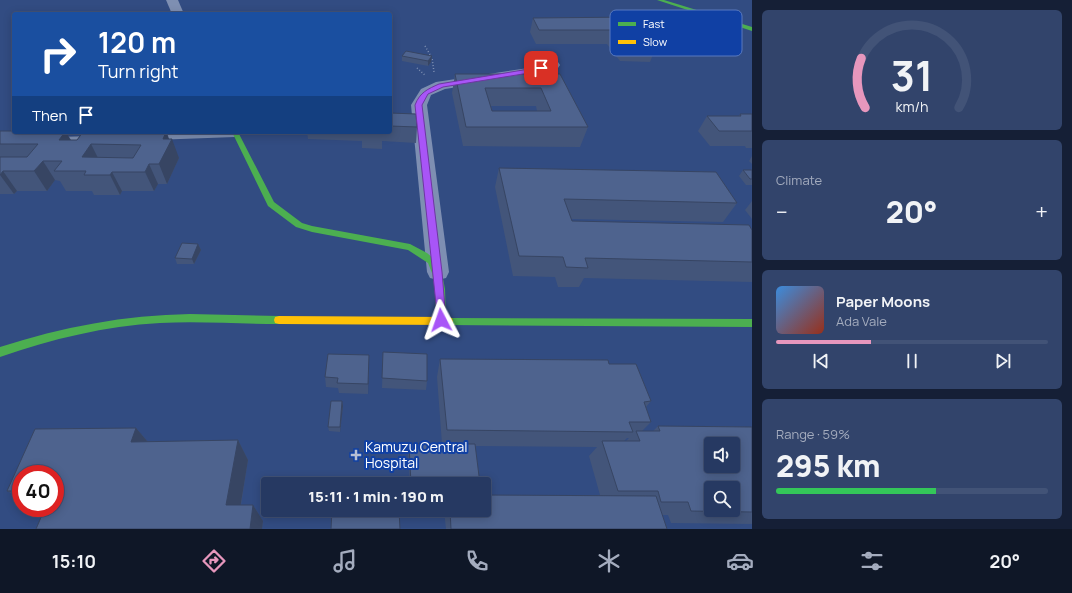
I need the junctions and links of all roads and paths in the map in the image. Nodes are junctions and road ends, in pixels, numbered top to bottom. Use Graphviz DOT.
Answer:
graph roads {
  1 [pos="172,0"];
  2 [pos="660,0"];
  3 [pos="688,0"];
  4 [pos="691,10"];
  5 [pos="720,10"];
  6 [pos="177,12"];
  7 [pos="742,17"];
  8 [pos="752,20"];
  9 [pos="742,27"];
  10 [pos="752,30"];
  11 [pos="425,46"];
  12 [pos="553,65"];
  13 [pos="434,88"];
  14 [pos="212,134"];
  15 [pos="236,134"];
  16 [pos="141,137"];
  17 [pos="102,138"];
  18 [pos="47,141"];
  19 [pos="438,272"];
  20 [pos="441,320"];
  21 [pos="752,323"];
  22 [pos="0,352"];
  1 -- 6 [label="street"];
  2 -- 4 [label="street"];
  3 -- 5 [label="street"];
  7 -- 8 [label="street"];
  9 -- 10 [label="street"];
  11 -- 13 [label="path"];
  12 -- 13 [label="street"];
  13 -- 19 [label="street"];
  14 -- 16 [label="lane"];
  15 -- 19 [label="street"];
  17 -- 18 [label="lane"];
  19 -- 20 [label="street"];
  20 -- 21 [label="street"];
  20 -- 22 [label="street"];
}
